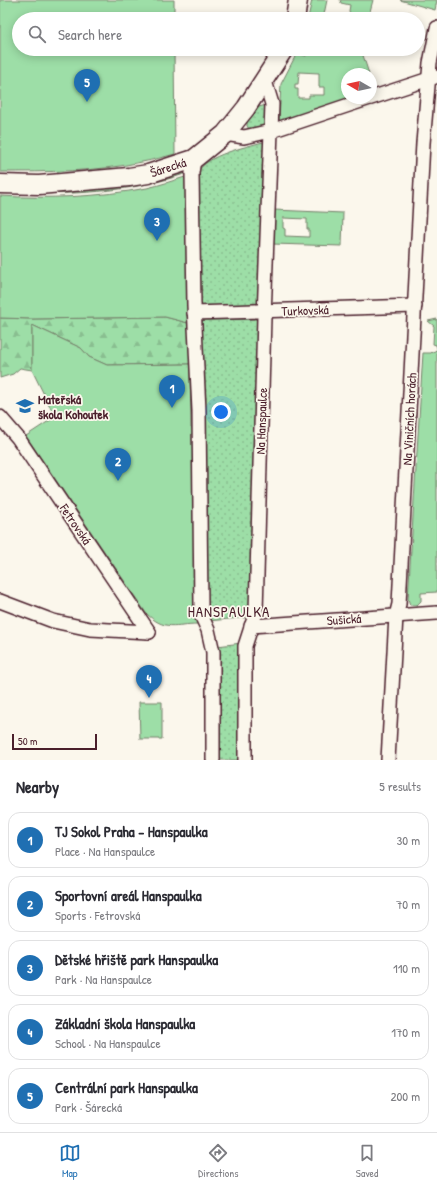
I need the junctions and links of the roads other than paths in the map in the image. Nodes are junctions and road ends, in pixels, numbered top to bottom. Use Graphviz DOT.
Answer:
graph roads {
  1 [pos="298,0"];
  2 [pos="296,12"];
  3 [pos="437,28"];
  4 [pos="280,56"];
  5 [pos="433,77"];
  6 [pos="265,81"];
  7 [pos="377,96"];
  8 [pos="352,104"];
  9 [pos="271,131"];
  10 [pos="225,134"];
  11 [pos="194,159"];
  12 [pos="0,184"];
  13 [pos="415,306"];
  14 [pos="264,311"];
  15 [pos="194,313"];
  16 [pos="0,417"];
  17 [pos="0,601"];
  18 [pos="437,613"];
  19 [pos="396,616"];
  20 [pos="251,626"];
  21 [pos="213,760"];
  22 [pos="245,760"];
  23 [pos="388,760"];
  1 -- 2 [label="street"];
  3 -- 5 [label="street, Na Viničních horách"];
  4 -- 6 [label="street, Šárecká"];
  5 -- 7 [label="street"];
  5 -- 13 [label="street, Na Viničních horách"];
  6 -- 9 [label="street, Na Hanspaulce"];
  6 -- 10 [label="street, Šárecká"];
  8 -- 9 [label="street"];
  9 -- 10 [label="street"];
  9 -- 14 [label="street, Na Hanspaulce"];
  10 -- 11 [label="street, Šárecká"];
  11 -- 12 [label="street, Šárecká"];
  11 -- 15 [label="street"];
  13 -- 14 [label="street, Turkovská"];
  13 -- 19 [label="street, Na Viničních horách"];
  14 -- 15 [label="street, Turkovská"];
  14 -- 20 [label="street, Na Hanspaulce"];
  15 -- 21 [label="street"];
  16 -- 17 [label="street, Fetrovská"];
  18 -- 19 [label="street, Sušická"];
  19 -- 20 [label="street, Sušická"];
  19 -- 23 [label="street, Na Viničních horách"];
  20 -- 22 [label="street, Na Hanspaulce"];
}
